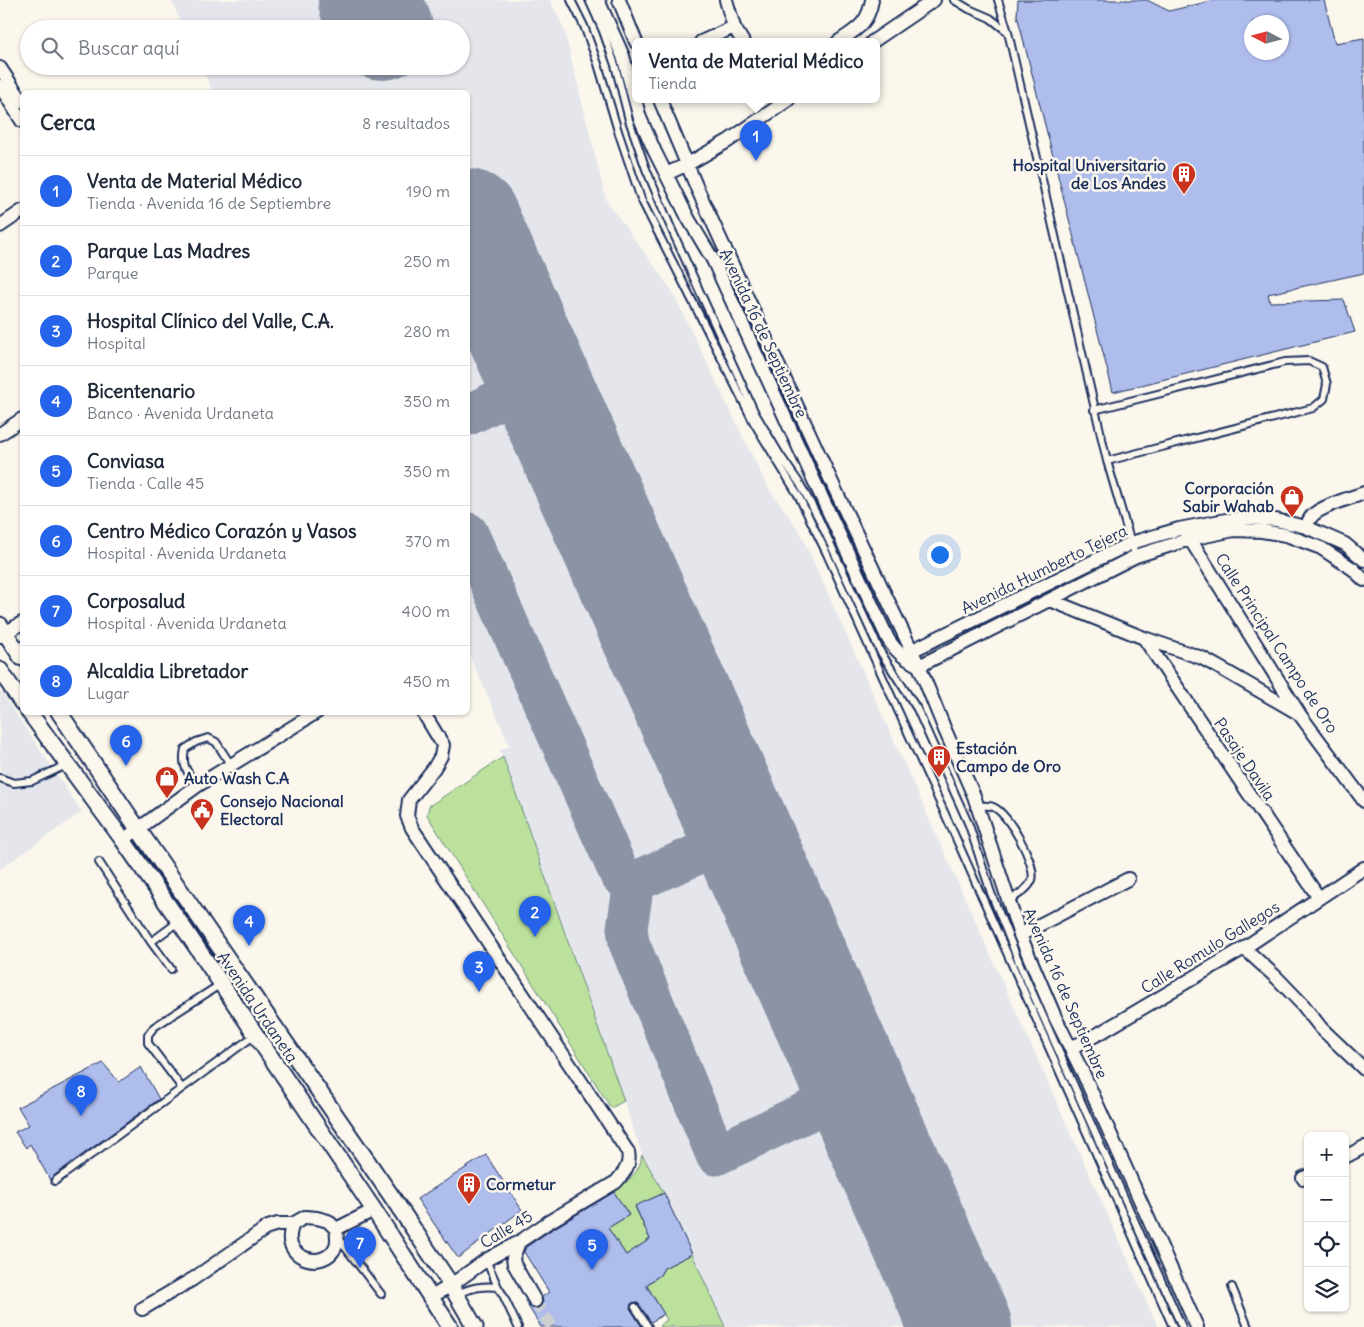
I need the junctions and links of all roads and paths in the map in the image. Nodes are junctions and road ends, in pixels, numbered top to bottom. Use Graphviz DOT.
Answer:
graph roads {
  1 [pos="571,0"];
  2 [pos="589,0"];
  3 [pos="598,0"];
  4 [pos="618,0"];
  5 [pos="726,0"];
  6 [pos="872,0"];
  7 [pos="934,0"];
  8 [pos="954,0"];
  9 [pos="998,0"];
  10 [pos="734,27"];
  11 [pos="1008,32"];
  12 [pos="634,38"];
  13 [pos="710,38"];
  14 [pos="741,38"];
  15 [pos="844,38"];
  16 [pos="878,38"];
  17 [pos="0,68"];
  18 [pos="0,86"];
  19 [pos="632,89"];
  20 [pos="20,98"];
  21 [pos="636,103"];
  22 [pos="661,103"];
  23 [pos="784,103"];
  24 [pos="20,117"];
  25 [pos="688,164"];
  26 [pos="666,174"];
  27 [pos="20,212"];
  28 [pos="0,226"];
  29 [pos="1094,410"];
  30 [pos="20,420"];
  31 [pos="0,434"];
  32 [pos="1106,461"];
  33 [pos="1364,493"];
  34 [pos="1306,526"];
  35 [pos="1179,529"];
  36 [pos="1190,539"];
  37 [pos="1131,543"];
  38 [pos="1136,556"];
  39 [pos="1364,560"];
  40 [pos="1364,580"];
  41 [pos="1050,600"];
  42 [pos="20,624"];
  43 [pos="2,631"];
  44 [pos="1144,638"];
  45 [pos="911,651"];
  46 [pos="20,655"];
  47 [pos="920,666"];
  48 [pos="2,676"];
  49 [pos="20,700"];
  50 [pos="31,715"];
  51 [pos="61,715"];
  52 [pos="311,715"];
  53 [pos="425,715"];
  54 [pos="1300,715"];
  55 [pos="66,765"];
  56 [pos="231,766"];
  57 [pos="0,778"];
  58 [pos="197,786"];
  59 [pos="1364,800"];
  60 [pos="978,806"];
  61 [pos="138,829"];
  62 [pos="123,840"];
  63 [pos="99,862"];
  64 [pos="1364,868"];
  65 [pos="1128,879"];
  66 [pos="1319,898"];
  67 [pos="1009,901"];
  68 [pos="179,921"];
  69 [pos="1020,935"];
  70 [pos="151,942"];
  71 [pos="1244,948"];
  72 [pos="171,969"];
  73 [pos="222,984"];
  74 [pos="256,1035"];
  75 [pos="1071,1048"];
  76 [pos="1364,1069"];
  77 [pos="182,1088"];
  78 [pos="1364,1147"];
  79 [pos="1349,1155"];
  80 [pos="55,1181"];
  81 [pos="374,1210"];
  82 [pos="293,1224"];
  83 [pos="337,1233"];
  84 [pos="519,1242"];
  85 [pos="486,1260"];
  86 [pos="498,1287"];
  87 [pos="1232,1287"];
  88 [pos="453,1290"];
  89 [pos="381,1294"];
  90 [pos="430,1298"];
  91 [pos="535,1301"];
  92 [pos="635,1306"];
  93 [pos="142,1309"];
  94 [pos="449,1327"];
  95 [pos="475,1327"];
  96 [pos="518,1327"];
  97 [pos="648,1327"];
  98 [pos="1173,1327"];
  99 [pos="1182,1327"];
  100 [pos="1197,1327"];
  101 [pos="1248,1327"];
  1 -- 98 [label="lane"];
  2 -- 99 [label="lane"];
  3 -- 19 [label="street, Avenida 16 de Septiembre"];
  4 -- 12 [label="street"];
  5 -- 10 [label="street"];
  6 -- 15 [label="street"];
  7 -- 16 [label="street"];
  8 -- 11 [label="lane"];
  9 -- 11 [label="lane"];
  10 -- 13 [label="street"];
  10 -- 14 [label="street"];
  11 -- 29 [label="lane"];
  17 -- 20 [label="street"];
  18 -- 24 [label="street"];
  21 -- 26 [label="street, Avenida 16 de Septiembre"];
  22 -- 25 [label="street, Avenida 16 de Septiembre"];
  23 -- 25 [label="street"];
  25 -- 26 [label="street"];
  25 -- 45 [label="street, Avenida 16 de Septiembre"];
  26 -- 47 [label="street, Avenida 16 de Septiembre"];
  27 -- 28 [label="street"];
  29 -- 32 [label="lane"];
  29 -- 32 [label="lane"];
  30 -- 31 [label="street"];
  32 -- 37 [label="lane"];
  33 -- 34 [label="street"];
  34 -- 35 [label="street, Avenida Humberto Tejera"];
  34 -- 39 [label="street, Avenida Humberto Tejera"];
  35 -- 36 [label="street, Calle Principal Campo de Oro"];
  35 -- 37 [label="street, Avenida Humberto Tejera"];
  36 -- 38 [label="street, Avenida Humberto Tejera"];
  36 -- 40 [label="street, Avenida Humberto Tejera"];
  36 -- 54 [label="street, Calle Principal Campo de Oro"];
  37 -- 38 [label="lane"];
  37 -- 45 [label="street, Avenida Humberto Tejera"];
  38 -- 41 [label="street, Avenida Humberto Tejera"];
  41 -- 44 [label="street"];
  41 -- 47 [label="street, Avenida Humberto Tejera"];
  42 -- 43 [label="street"];
  43 -- 46 [label="street"];
  44 -- 54 [label="street"];
  44 -- 66 [label="street, Pasaje Davila"];
  45 -- 47 [label="street, Avenida 16 de Septiembre"];
  47 -- 60 [label="street, Avenida 16 de Septiembre"];
  48 -- 49 [label="street"];
  50 -- 55 [label="street, Avenida Urdaneta"];
  51 -- 61 [label="street, Avenida Urdaneta"];
  52 -- 56 [label="street"];
  53 -- 84 [label="street, Calle 45"];
  54 -- 59 [label="street, Calle Principal Campo de Oro"];
  55 -- 57 [label="lane"];
  55 -- 62 [label="street, Avenida Urdaneta"];
  56 -- 58 [label="street"];
  56 -- 58 [label="lane"];
  58 -- 61 [label="street"];
  60 -- 67 [label="street, Avenida 16 de Septiembre"];
  60 -- 67 [label="lane"];
  61 -- 62 [label="street"];
  61 -- 88 [label="street, Avenida Urdaneta"];
  62 -- 68 [label="street, Avenida Urdaneta"];
  63 -- 70 [label="lane"];
  64 -- 66 [label="street, Calle Romulo Gallegos"];
  65 -- 69 [label="street"];
  66 -- 71 [label="street, Calle Romulo Gallegos"];
  67 -- 69 [label="street, Avenida 16 de Septiembre"];
  68 -- 70 [label="lane"];
  68 -- 73 [label="street, Avenida Urdaneta"];
  69 -- 75 [label="street, Avenida 16 de Septiembre"];
  70 -- 72 [label="lane"];
  71 -- 75 [label="street, Calle Romulo Gallegos"];
  71 -- 76 [label="street"];
  73 -- 74 [label="street, Avenida Urdaneta"];
  73 -- 77 [label="lane"];
  74 -- 77 [label="lane"];
  74 -- 81 [label="street, Avenida Urdaneta"];
  75 -- 100 [label="street, Avenida 16 de Septiembre"];
  77 -- 80 [label="lane"];
  78 -- 79 [label="street"];
  81 -- 83 [label="street"];
  81 -- 90 [label="street, Avenida Urdaneta"];
  82 -- 83 [label="street"];
  82 -- 83 [label="street"];
  82 -- 93 [label="street"];
  83 -- 89 [label="lane"];
  84 -- 85 [label="street, Calle 45"];
  84 -- 91 [label="street"];
  85 -- 86 [label="lane"];
  85 -- 88 [label="street, Calle 45"];
  86 -- 88 [label="lane"];
  86 -- 96 [label="lane"];
  87 -- 101 [label="lane"];
  88 -- 90 [label="street, Calle 45"];
  88 -- 95 [label="street, Avenida Urdaneta"];
  90 -- 94 [label="street, Avenida Urdaneta"];
  92 -- 97 [label="lane"];
}
